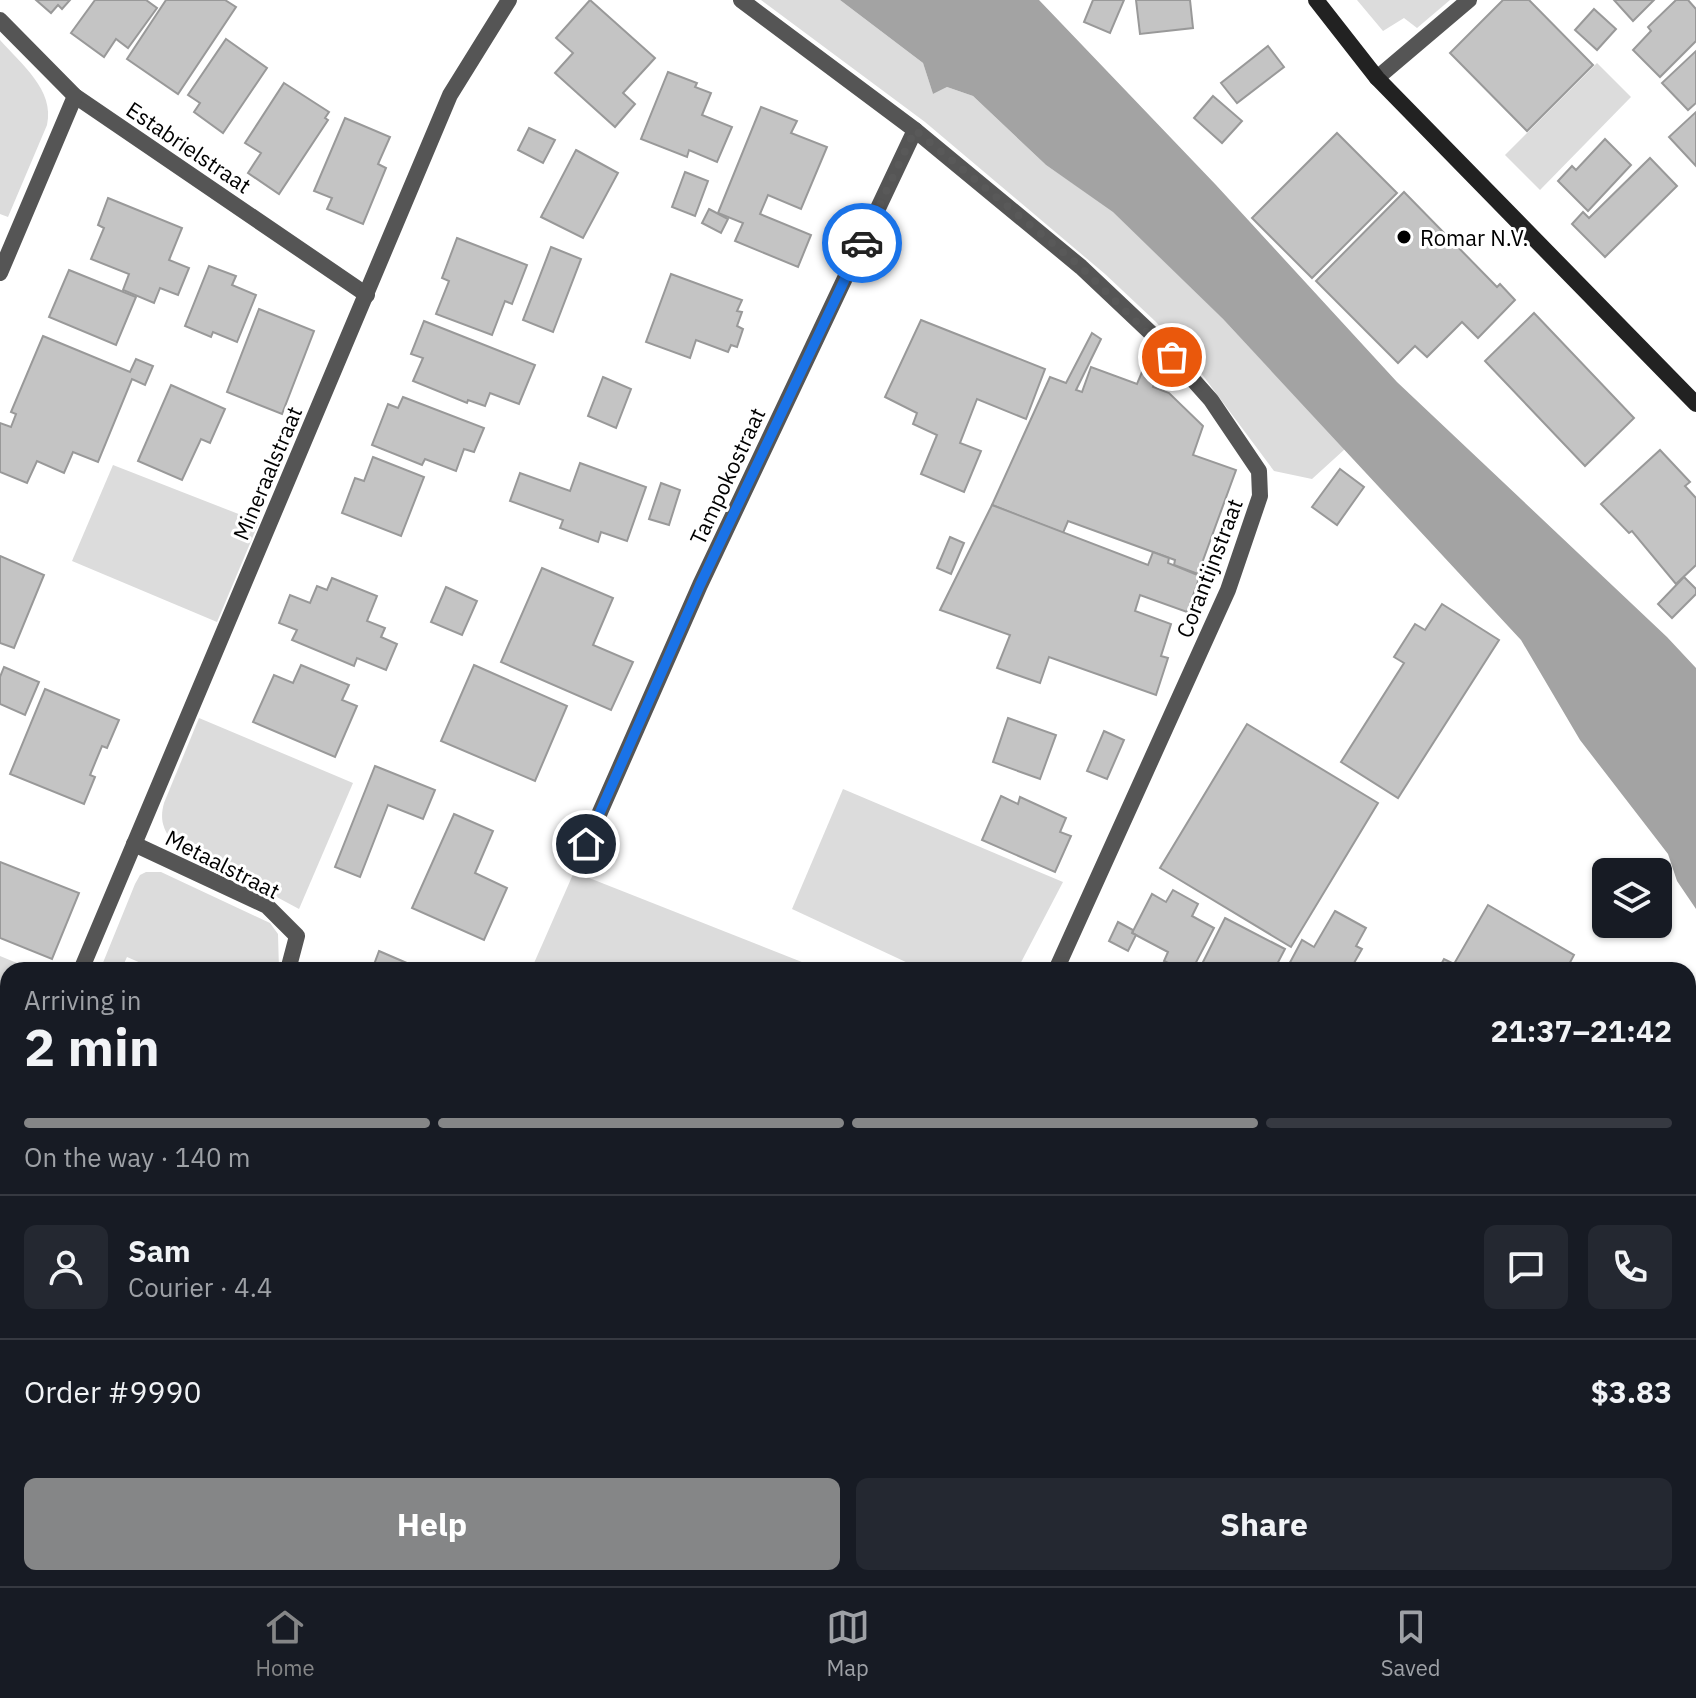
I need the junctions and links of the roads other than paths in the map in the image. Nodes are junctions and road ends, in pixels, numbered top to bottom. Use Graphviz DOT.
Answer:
graph roads {
  1 [pos="509,0"];
  2 [pos="741,0"];
  3 [pos="1316,0"];
  4 [pos="1469,0"];
  5 [pos="0,20"];
  6 [pos="1377,78"];
  7 [pos="75,96"];
  8 [pos="915,130"];
  9 [pos="0,273"];
  10 [pos="367,295"];
  11 [pos="1696,404"];
  12 [pos="134,844"];
  13 [pos="586,844"];
  14 [pos="84,962"];
  15 [pos="290,962"];
  16 [pos="1060,962"];
  1 -- 10 [label="street, Mineraalstraat"];
  2 -- 8 [label="street, Corantijnstraat"];
  3 -- 6 [label="main road"];
  4 -- 6 [label="street"];
  5 -- 7 [label="street, Estabrielstraat"];
  6 -- 11 [label="main road"];
  7 -- 9 [label="street"];
  7 -- 10 [label="street, Estabrielstraat"];
  8 -- 13 [label="street, Tampokostraat"];
  8 -- 16 [label="street, Corantijnstraat"];
  10 -- 12 [label="street, Mineraalstraat"];
  12 -- 14 [label="street, Mineraalstraat"];
  12 -- 15 [label="street, Metaalstraat"];
}
